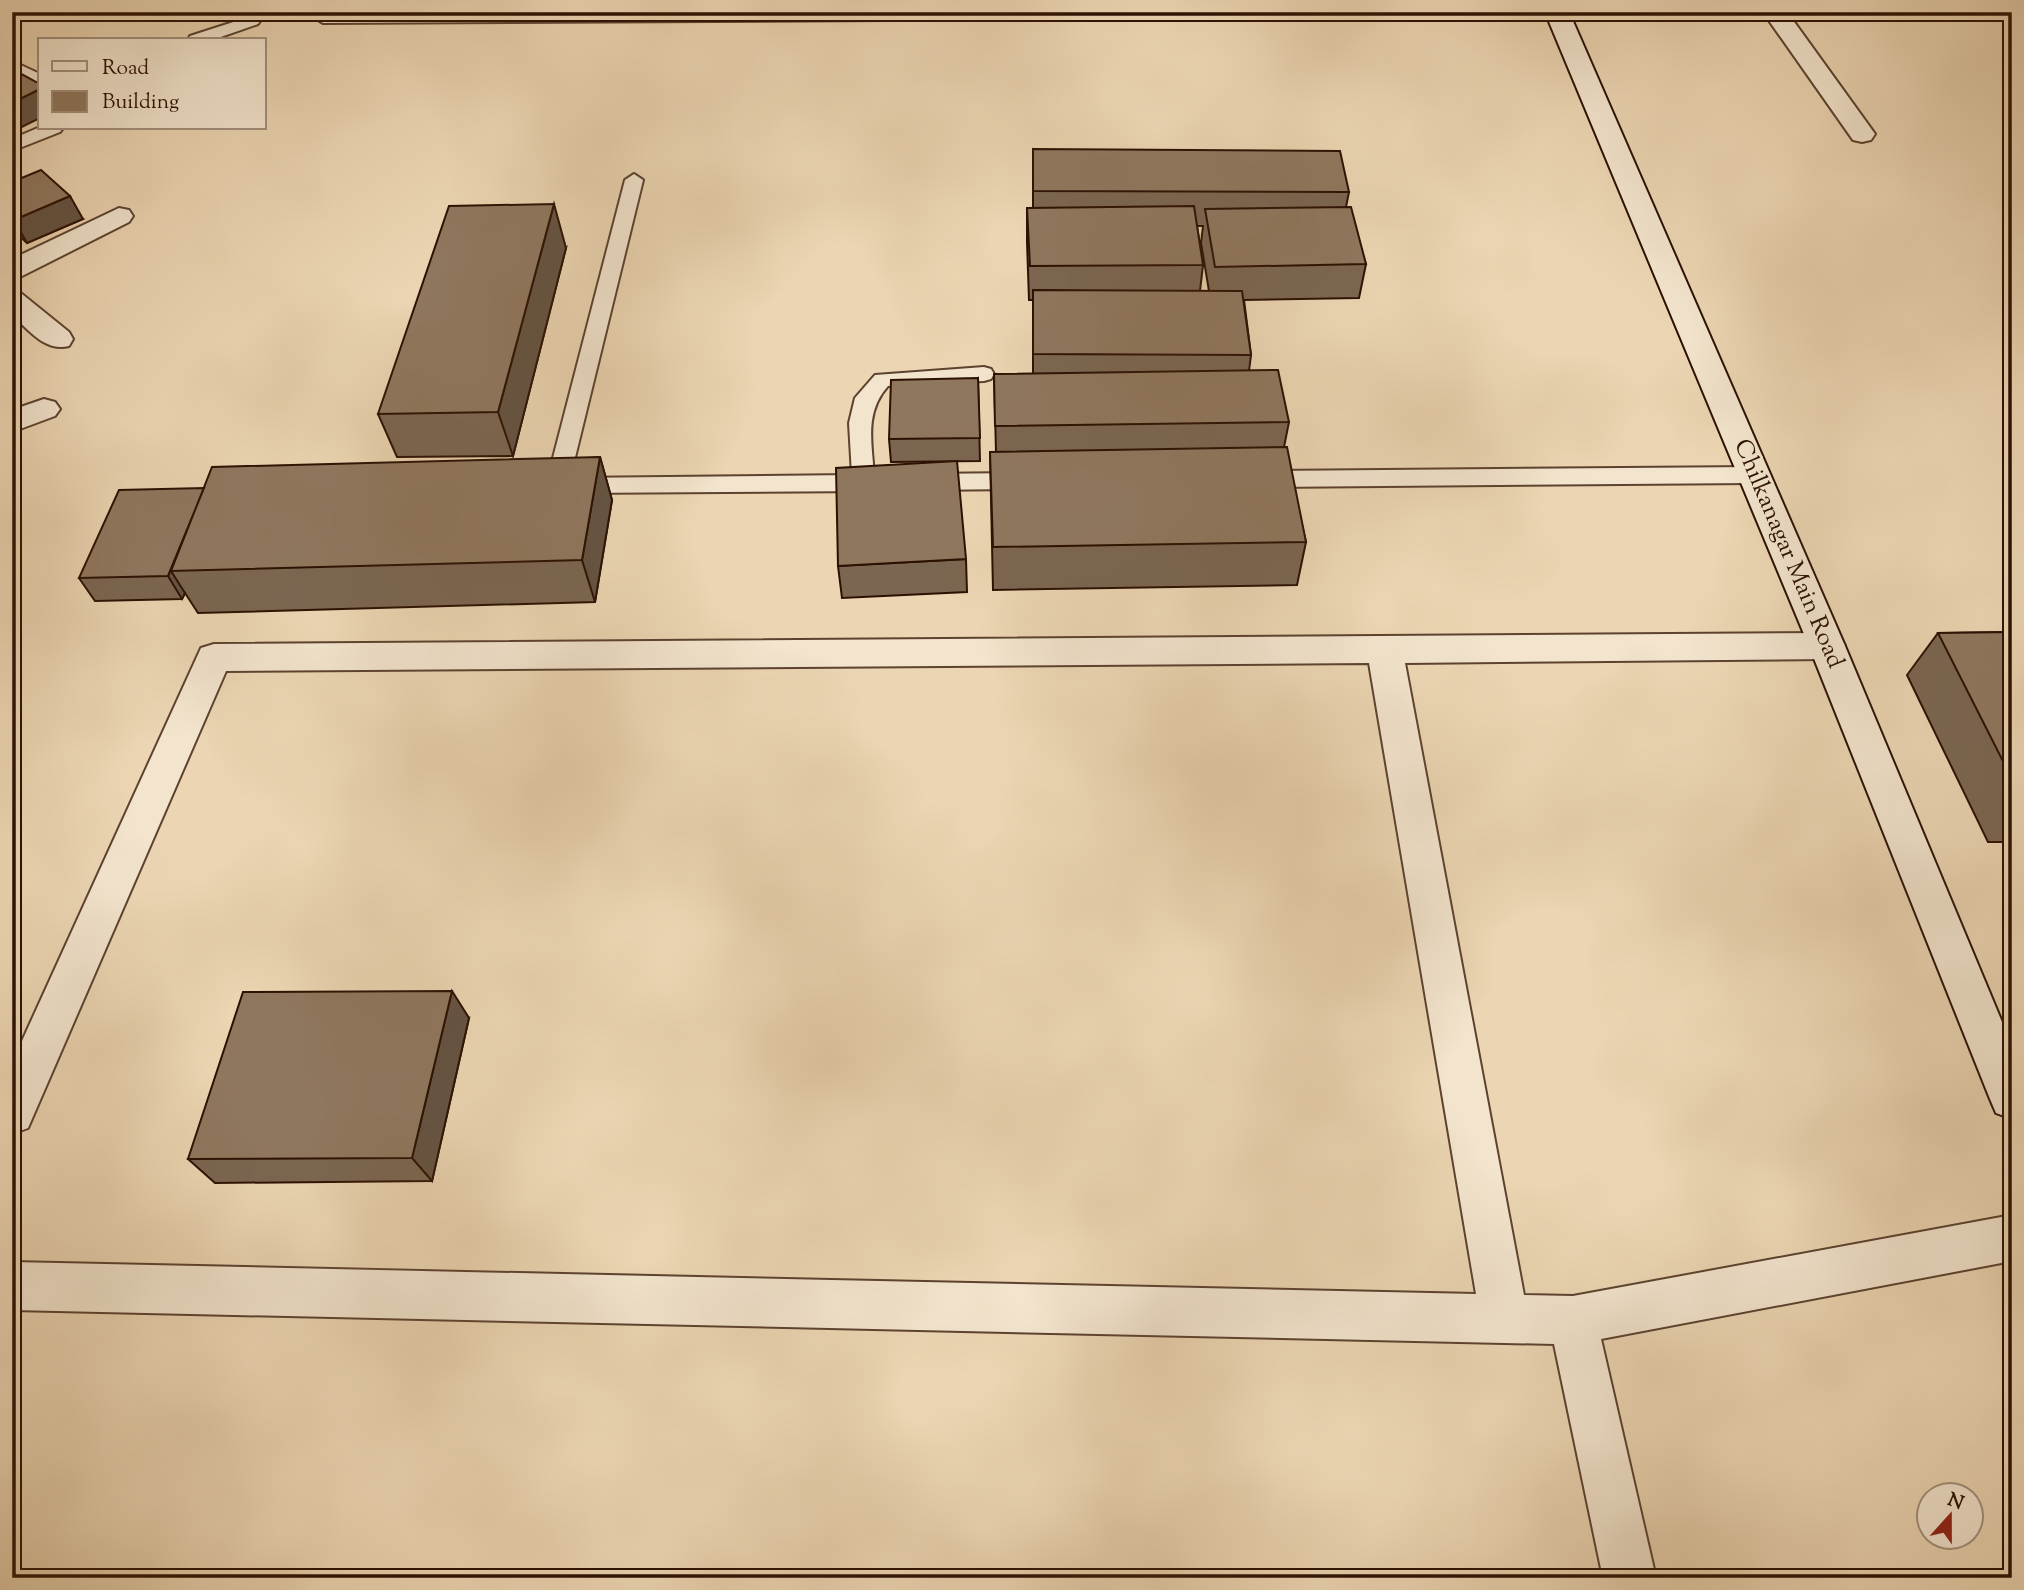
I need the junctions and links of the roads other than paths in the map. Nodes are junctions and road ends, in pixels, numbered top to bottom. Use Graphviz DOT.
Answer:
graph roads {
  1 [pos="1457,12"];
  2 [pos="1558,12"];
  3 [pos="1775,12"];
  4 [pos="722,13"];
  5 [pos="828,13"];
  6 [pos="1033,13"];
  7 [pos="1141,13"];
  8 [pos="323,19"];
  9 [pos="252,21"];
  10 [pos="203,38"];
  11 [pos="12,68"];
  12 [pos="38,83"];
  13 [pos="49,130"];
  14 [pos="1862,134"];
  15 [pos="12,146"];
  16 [pos="634,180"];
  17 [pos="119,216"];
  18 [pos="12,270"];
  19 [pos="12,300"];
  20 [pos="58,339"];
  21 [pos="984,374"];
  22 [pos="44,409"];
  23 [pos="12,422"];
  24 [pos="1754,475"];
  25 [pos="1236,479"];
  26 [pos="1043,481"];
  27 [pos="863,483"];
  28 [pos="557,485"];
  29 [pos="529,486"];
  30 [pos="1827,646"];
  31 [pos="1384,648"];
  32 [pos="2012,1099"];
  33 [pos="12,1113"];
  34 [pos="2012,1238"];
  35 [pos="12,1286"];
  36 [pos="1504,1319"];
  37 [pos="1573,1320"];
  38 [pos="1630,1578"];
  1 -- 7 [label="lane"];
  2 -- 24 [label="street, Chilkanagar Main Road"];
  3 -- 14 [label="street"];
  4 -- 5 [label="lane"];
  4 -- 8 [label="lane"];
  5 -- 6 [label="lane"];
  6 -- 7 [label="lane"];
  9 -- 10 [label="lane"];
  11 -- 12 [label="street"];
  13 -- 15 [label="lane"];
  16 -- 28 [label="lane"];
  17 -- 18 [label="street"];
  19 -- 20 [label="street"];
  21 -- 27 [label="lane"];
  22 -- 23 [label="street"];
  24 -- 25 [label="lane"];
  24 -- 30 [label="street, Chilkanagar Main Road"];
  26 -- 27 [label="lane"];
  27 -- 28 [label="lane"];
  28 -- 29 [label="lane"];
  30 -- 31 [label="street"];
  30 -- 32 [label="street, Chilkanagar Main Road"];
  31 -- 33 [label="street"];
  31 -- 36 [label="street"];
  34 -- 37 [label="street"];
  35 -- 36 [label="street"];
  36 -- 37 [label="street"];
  37 -- 38 [label="street"];
}
